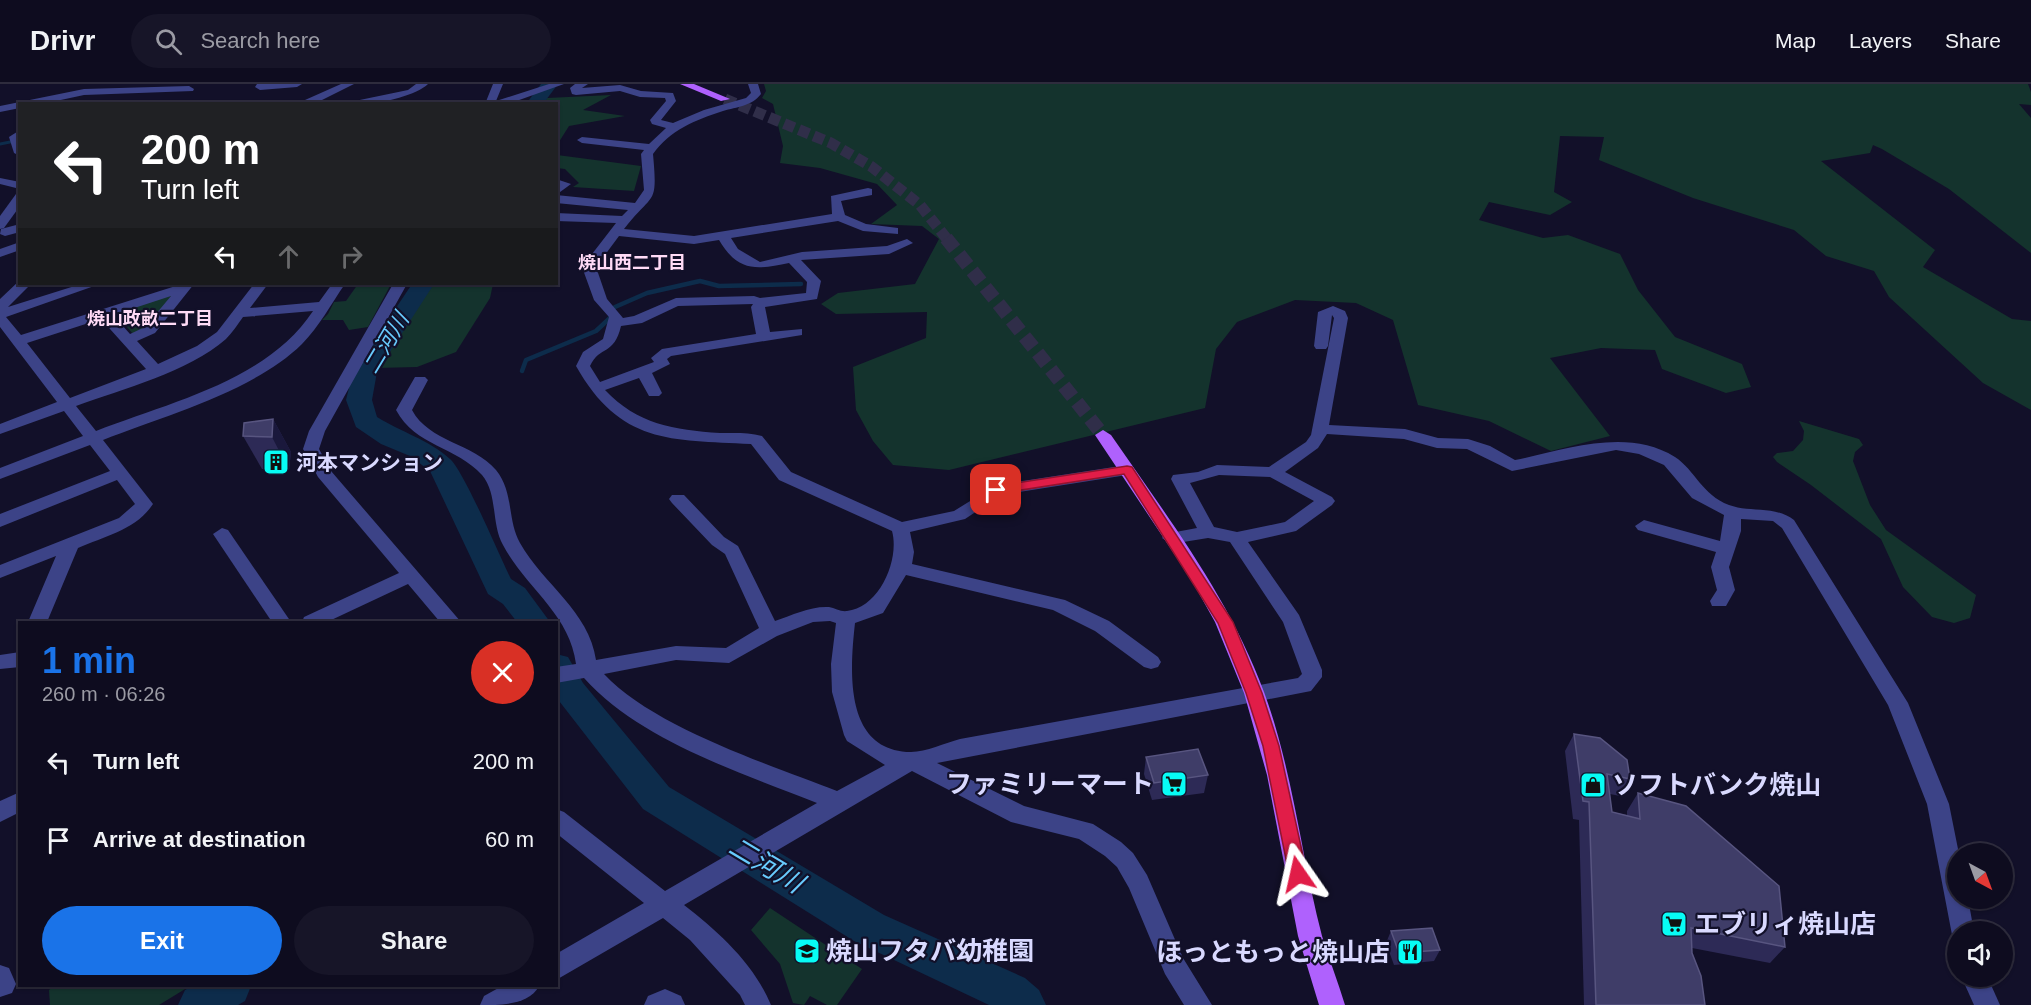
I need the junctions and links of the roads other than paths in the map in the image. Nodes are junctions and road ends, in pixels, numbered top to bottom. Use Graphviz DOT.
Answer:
graph roads {
  1 [pos="50,84"];
  2 [pos="263,84"];
  3 [pos="297,84"];
  4 [pos="423,84"];
  5 [pos="498,84"];
  6 [pos="559,84"];
  7 [pos="583,84"];
  8 [pos="685,84"];
  9 [pos="753,84"];
  10 [pos="191,86"];
  11 [pos="348,86"];
  12 [pos="66,99"];
  13 [pos="724,99"];
  14 [pos="41,102"];
  15 [pos="175,102"];
  16 [pos="309,102"];
  17 [pos="355,102"];
  18 [pos="361,102"];
  19 [pos="491,102"];
  20 [pos="502,102"];
  21 [pos="18,105"];
  22 [pos="0,109"];
  23 [pos="18,126"];
  24 [pos="676,127"];
  25 [pos="0,130"];
  26 [pos="582,140"];
  27 [pos="651,148"];
  28 [pos="0,181"];
  29 [pos="558,182"];
  30 [pos="18,186"];
  31 [pos="558,190"];
  32 [pos="868,192"];
  33 [pos="558,200"];
  34 [pos="18,201"];
  35 [pos="638,207"];
  36 [pos="558,217"];
  37 [pos="839,217"];
  38 [pos="625,220"];
  39 [pos="3,228"];
  40 [pos="894,231"];
  41 [pos="615,232"];
  42 [pos="724,237"];
  43 [pos="907,243"];
  44 [pos="18,247"];
  45 [pos="0,254"];
  46 [pos="793,260"];
  47 [pos="23,285"];
  48 [pos="90,285"];
  49 [pos="188,285"];
  50 [pos="260,285"];
  51 [pos="337,285"];
  52 [pos="399,285"];
  53 [pos="754,300"];
  54 [pos="322,306"];
  55 [pos="0,307"];
  56 [pos="103,313"];
  57 [pos="239,313"];
  58 [pos="0,316"];
  59 [pos="614,323"];
  60 [pos="797,332"];
  61 [pos="764,338"];
  62 [pos="128,340"];
  63 [pos="18,341"];
  64 [pos="1321,346"];
  65 [pos="156,371"];
  66 [pos="644,371"];
  67 [pos="420,380"];
  68 [pos="596,388"];
  69 [pos="654,393"];
  70 [pos="68,404"];
  71 [pos="0,429"];
  72 [pos="1320,429"];
  73 [pos="1103,435"];
  74 [pos="92,439"];
  75 [pos="1127,470"];
  76 [pos="1273,472"];
  77 [pos="120,473"];
  78 [pos="0,474"];
  79 [pos="678,500"];
  80 [pos="1733,512"];
  81 [pos="0,521"];
  82 [pos="1644,526"];
  83 [pos="900,528"];
  84 [pos="1209,532"];
  85 [pos="222,534"];
  86 [pos="1170,538"];
  87 [pos="1237,538"];
  88 [pos="71,543"];
  89 [pos="1726,549"];
  90 [pos="903,568"];
  91 [pos="0,572"];
  92 [pos="411,576"];
  93 [pos="1719,601"];
  94 [pos="846,619"];
  95 [pos="38,621"];
  96 [pos="281,621"];
  97 [pos="313,621"];
  98 [pos="450,621"];
  99 [pos="770,631"];
  100 [pos="18,659"];
  101 [pos="0,662"];
  102 [pos="1151,662"];
  103 [pos="582,669"];
  104 [pos="558,675"];
  105 [pos="1254,693"];
  106 [pos="912,761"];
  107 [pos="18,802"];
  108 [pos="830,806"];
  109 [pos="0,812"];
  110 [pos="558,821"];
  111 [pos="665,904"];
  112 [pos="1960,921"];
  113 [pos="558,967"];
  114 [pos="0,977"];
  115 [pos="0,985"];
  116 [pos="524,987"];
  117 [pos="1979,987"];
  118 [pos="493,1005"];
  119 [pos="657,1005"];
  120 [pos="672,1005"];
  121 [pos="758,1005"];
  122 [pos="1199,1005"];
  123 [pos="1332,1005"];
  124 [pos="1987,1005"];
  1 -- 12 [label="street"];
  2 -- 3 [label="street"];
  4 -- 18 [label="street"];
  5 -- 19 [label="street"];
  6 -- 20 [label="street"];
  7 -- 24 [label="street"];
  8 -- 13 [label="main road"];
  9 -- 24 [label="street"];
  10 -- 12 [label="street"];
  10 -- 15 [label="street"];
  11 -- 16 [label="street"];
  11 -- 17 [label="street"];
  12 -- 14 [label="street"];
  21 -- 22 [label="street"];
  23 -- 25 [label="street"];
  24 -- 27 [label="street"];
  26 -- 27 [label="street"];
  27 -- 35 [label="street"];
  28 -- 30 [label="street"];
  29 -- 31 [label="street"];
  32 -- 37 [label="street"];
  33 -- 35 [label="street"];
  34 -- 39 [label="street"];
  35 -- 38 [label="street"];
  36 -- 38 [label="street"];
  37 -- 40 [label="street"];
  37 -- 42 [label="street"];
  38 -- 41 [label="street"];
  41 -- 42 [label="street"];
  41 -- 59 [label="street"];
  42 -- 46 [label="street"];
  43 -- 46 [label="street"];
  44 -- 45 [label="street"];
  46 -- 61 [label="street"];
  47 -- 55 [label="street"];
  48 -- 58 [label="street"];
  49 -- 56 [label="street"];
  49 -- 62 [label="street"];
  50 -- 57 [label="street"];
  51 -- 54 [label="street"];
  52 -- 92 [label="street"];
  53 -- 59 [label="street"];
  54 -- 57 [label="street"];
  54 -- 74 [label="street"];
  56 -- 62 [label="street"];
  56 -- 63 [label="street"];
  57 -- 65 [label="street"];
  58 -- 63 [label="street"];
  59 -- 68 [label="street"];
  60 -- 61 [label="street"];
  61 -- 66 [label="street"];
  62 -- 65 [label="street"];
  63 -- 70 [label="street"];
  64 -- 72 [label="street"];
  65 -- 70 [label="street"];
  66 -- 68 [label="street"];
  66 -- 69 [label="street"];
  67 -- 103 [label="street"];
  68 -- 83 [label="street"];
  70 -- 71 [label="street"];
  70 -- 74 [label="street"];
  72 -- 76 [label="street"];
  72 -- 80 [label="street"];
  73 -- 75 [label="main road"];
  74 -- 77 [label="street"];
  74 -- 78 [label="street"];
  75 -- 83 [label="street"];
  75 -- 86 [label="main road"];
  76 -- 84 [label="street"];
  76 -- 87 [label="street"];
  77 -- 81 [label="street"];
  77 -- 88 [label="street"];
  79 -- 99 [label="street"];
  80 -- 89 [label="street"];
  80 -- 112 [label="street"];
  82 -- 89 [label="street"];
  83 -- 90 [label="street"];
  84 -- 86 [label="street"];
  84 -- 87 [label="street"];
  85 -- 96 [label="street"];
  86 -- 105 [label="main road"];
  87 -- 105 [label="street"];
  88 -- 91 [label="street"];
  88 -- 95 [label="street"];
  89 -- 93 [label="street"];
  90 -- 94 [label="street"];
  90 -- 102 [label="street"];
  92 -- 97 [label="street"];
  92 -- 98 [label="street"];
  94 -- 99 [label="street"];
  94 -- 106 [label="street"];
  99 -- 103 [label="street"];
  100 -- 101 [label="street"];
  103 -- 104 [label="street"];
  103 -- 108 [label="street"];
  105 -- 106 [label="street"];
  105 -- 123 [label="main road"];
  106 -- 108 [label="street"];
  106 -- 122 [label="street"];
  107 -- 109 [label="street"];
  108 -- 111 [label="street"];
  110 -- 111 [label="street"];
  111 -- 113 [label="street"];
  111 -- 121 [label="street"];
  114 -- 115 [label="street"];
  116 -- 118 [label="street"];
  117 -- 124 [label="street"];
  119 -- 120 [label="street"];
}
